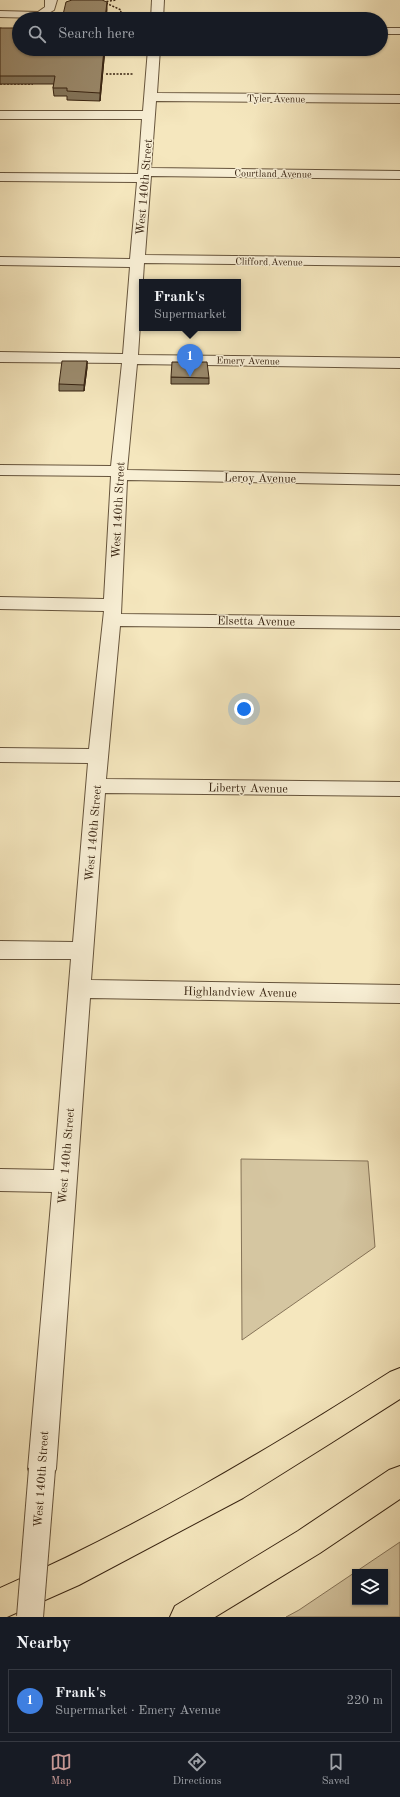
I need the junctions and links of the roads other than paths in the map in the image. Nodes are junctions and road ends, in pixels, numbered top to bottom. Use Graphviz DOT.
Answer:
graph roads {
  1 [pos="158,0"];
  2 [pos="51,1"];
  3 [pos="36,2"];
  4 [pos="44,12"];
  5 [pos="157,12"];
  6 [pos="0,14"];
  7 [pos="12,14"];
  8 [pos="388,31"];
  9 [pos="400,31"];
  10 [pos="154,56"];
  11 [pos="400,99"];
  12 [pos="150,106"];
  13 [pos="0,115"];
  14 [pos="144,175"];
  15 [pos="400,175"];
  16 [pos="0,177"];
  17 [pos="0,261"];
  18 [pos="137,261"];
  19 [pos="400,262"];
  20 [pos="0,357"];
  21 [pos="130,358"];
  22 [pos="400,363"];
  23 [pos="0,470"];
  24 [pos="119,473"];
  25 [pos="400,480"];
  26 [pos="0,603"];
  27 [pos="112,612"];
  28 [pos="400,623"];
  29 [pos="0,755"];
  30 [pos="98,756"];
  31 [pos="96,786"];
  32 [pos="400,789"];
  33 [pos="0,950"];
  34 [pos="83,951"];
  35 [pos="81,989"];
  36 [pos="400,994"];
  37 [pos="0,1180"];
  38 [pos="64,1181"];
  39 [pos="400,1382"];
  40 [pos="400,1481"];
  41 [pos="0,1604"];
  42 [pos="30,1617"];
  43 [pos="186,1617"];
  1 -- 5 [label="street"];
  2 -- 3 [label="street"];
  2 -- 4 [label="street"];
  6 -- 7 [label="street"];
  8 -- 9 [label="street"];
  10 -- 12 [label="street, West 140th Street"];
  11 -- 12 [label="street, Tyler Avenue"];
  12 -- 13 [label="street, Tyler Avenue"];
  12 -- 14 [label="street, West 140th Street"];
  14 -- 15 [label="street, Courtland Avenue"];
  14 -- 16 [label="street, Courtland Avenue"];
  14 -- 18 [label="street, West 140th Street"];
  17 -- 18 [label="street, Clifford Avenue"];
  18 -- 19 [label="street, Clifford Avenue"];
  18 -- 21 [label="street, West 140th Street"];
  20 -- 21 [label="street, Emery Avenue"];
  21 -- 22 [label="street, Emery Avenue"];
  21 -- 24 [label="street, West 140th Street"];
  23 -- 24 [label="street, Leroy Avenue"];
  24 -- 25 [label="street, Leroy Avenue"];
  24 -- 27 [label="street, West 140th Street"];
  26 -- 27 [label="street, Elsetta Avenue"];
  27 -- 28 [label="street, Elsetta Avenue"];
  27 -- 30 [label="street, West 140th Street"];
  29 -- 30 [label="street"];
  30 -- 31 [label="street, West 140th Street"];
  31 -- 32 [label="street, Liberty Avenue"];
  31 -- 34 [label="street, West 140th Street"];
  33 -- 34 [label="street"];
  34 -- 35 [label="street, West 140th Street"];
  35 -- 36 [label="street, Highlandview Avenue"];
  35 -- 38 [label="street, West 140th Street"];
  37 -- 38 [label="street"];
  38 -- 42 [label="street, West 140th Street, bridge"];
  39 -- 41 [label="highway"];
  40 -- 43 [label="highway"];
}
